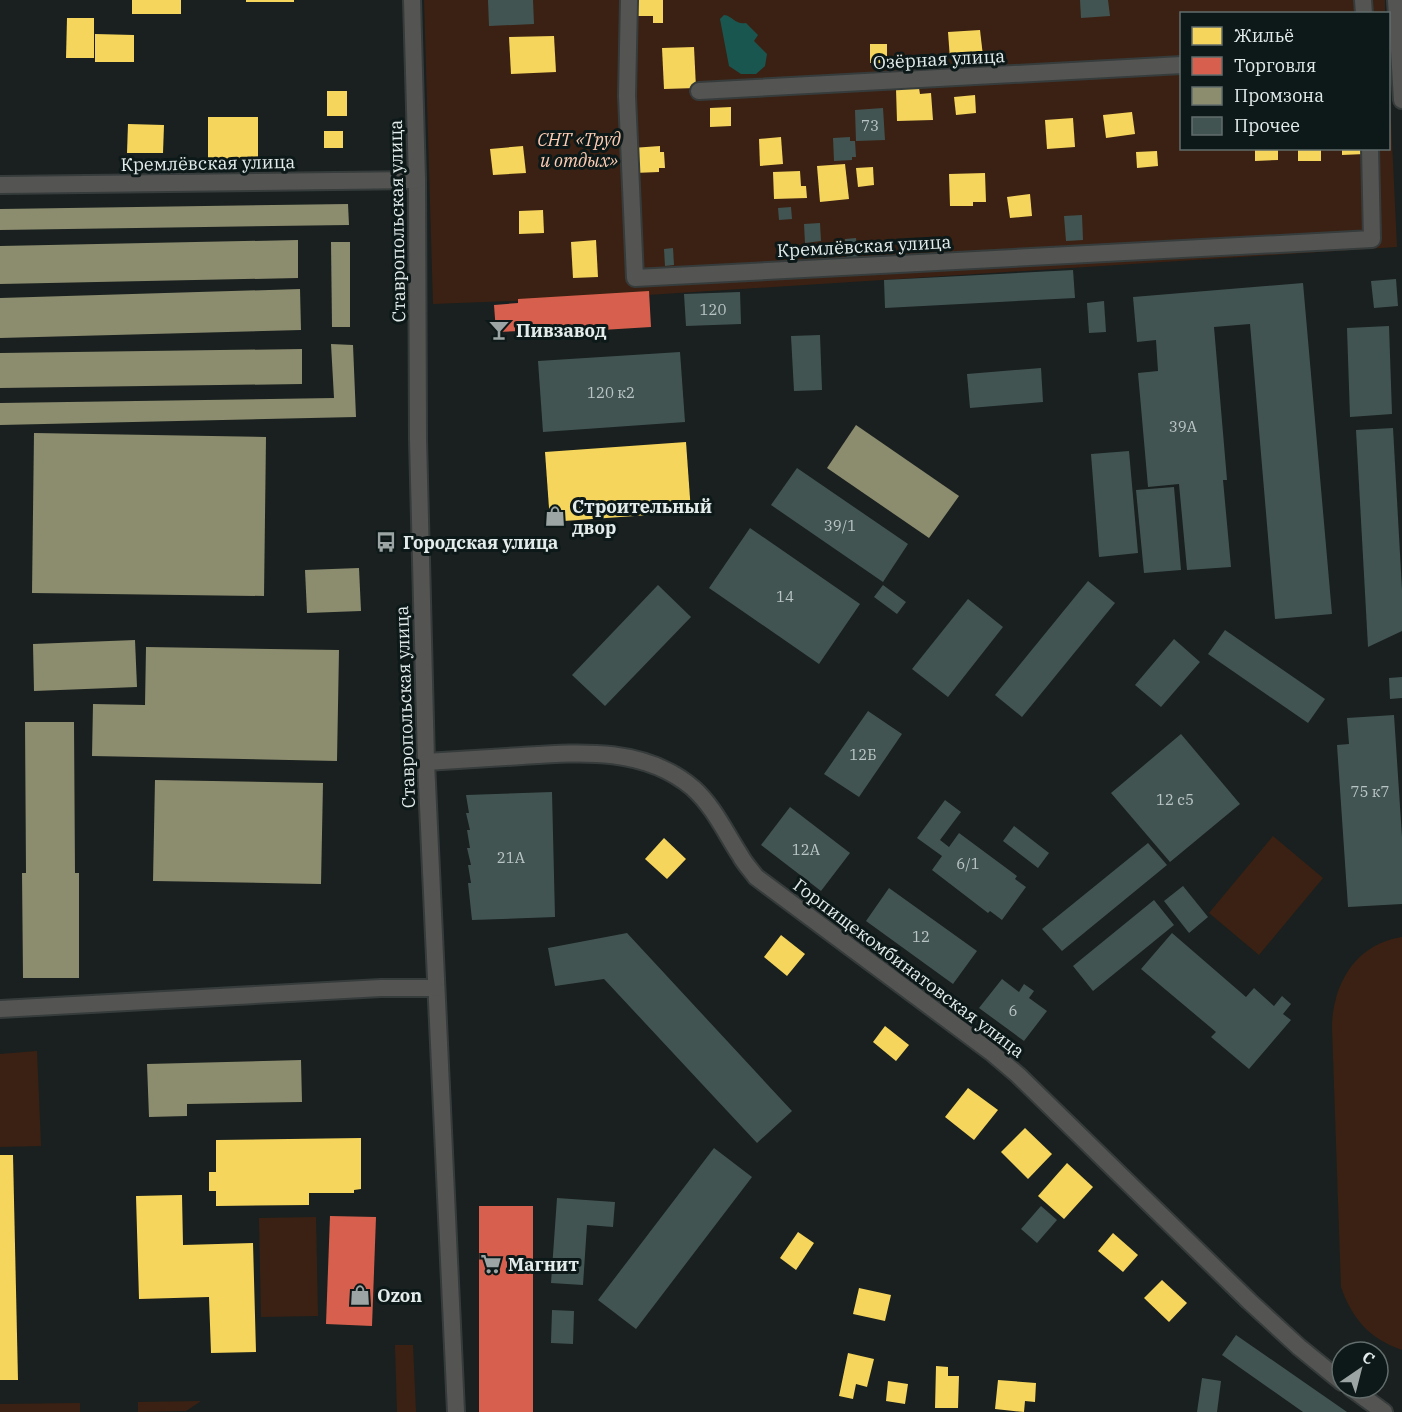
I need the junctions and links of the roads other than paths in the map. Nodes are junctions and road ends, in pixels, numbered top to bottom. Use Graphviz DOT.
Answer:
graph roads {
  1 [pos="411,0"];
  2 [pos="629,0"];
  3 [pos="1396,0"];
  4 [pos="1180,65"];
  5 [pos="699,91"];
  6 [pos="1402,100"];
  7 [pos="1370,150"];
  8 [pos="417,180"];
  9 [pos="0,185"];
  10 [pos="426,762"];
  11 [pos="435,988"];
  12 [pos="0,1009"];
  13 [pos="1330,1372"];
  14 [pos="1368,1400"];
  15 [pos="456,1412"];
  16 [pos="1384,1412"];
  1 -- 8 [label="street, Ставропольская улица"];
  2 -- 7 [label="street, Кремлёвская улица"];
  3 -- 6 [label="street"];
  4 -- 5 [label="street, Озёрная улица"];
  8 -- 9 [label="street, Кремлёвская улица"];
  8 -- 10 [label="street, Ставропольская улица"];
  10 -- 11 [label="street, Ставропольская улица"];
  10 -- 13 [label="street, Горпищекомбинатовская улица"];
  11 -- 12 [label="street"];
  11 -- 15 [label="street, Ставропольская улица"];
  14 -- 16 [label="street"];
}
